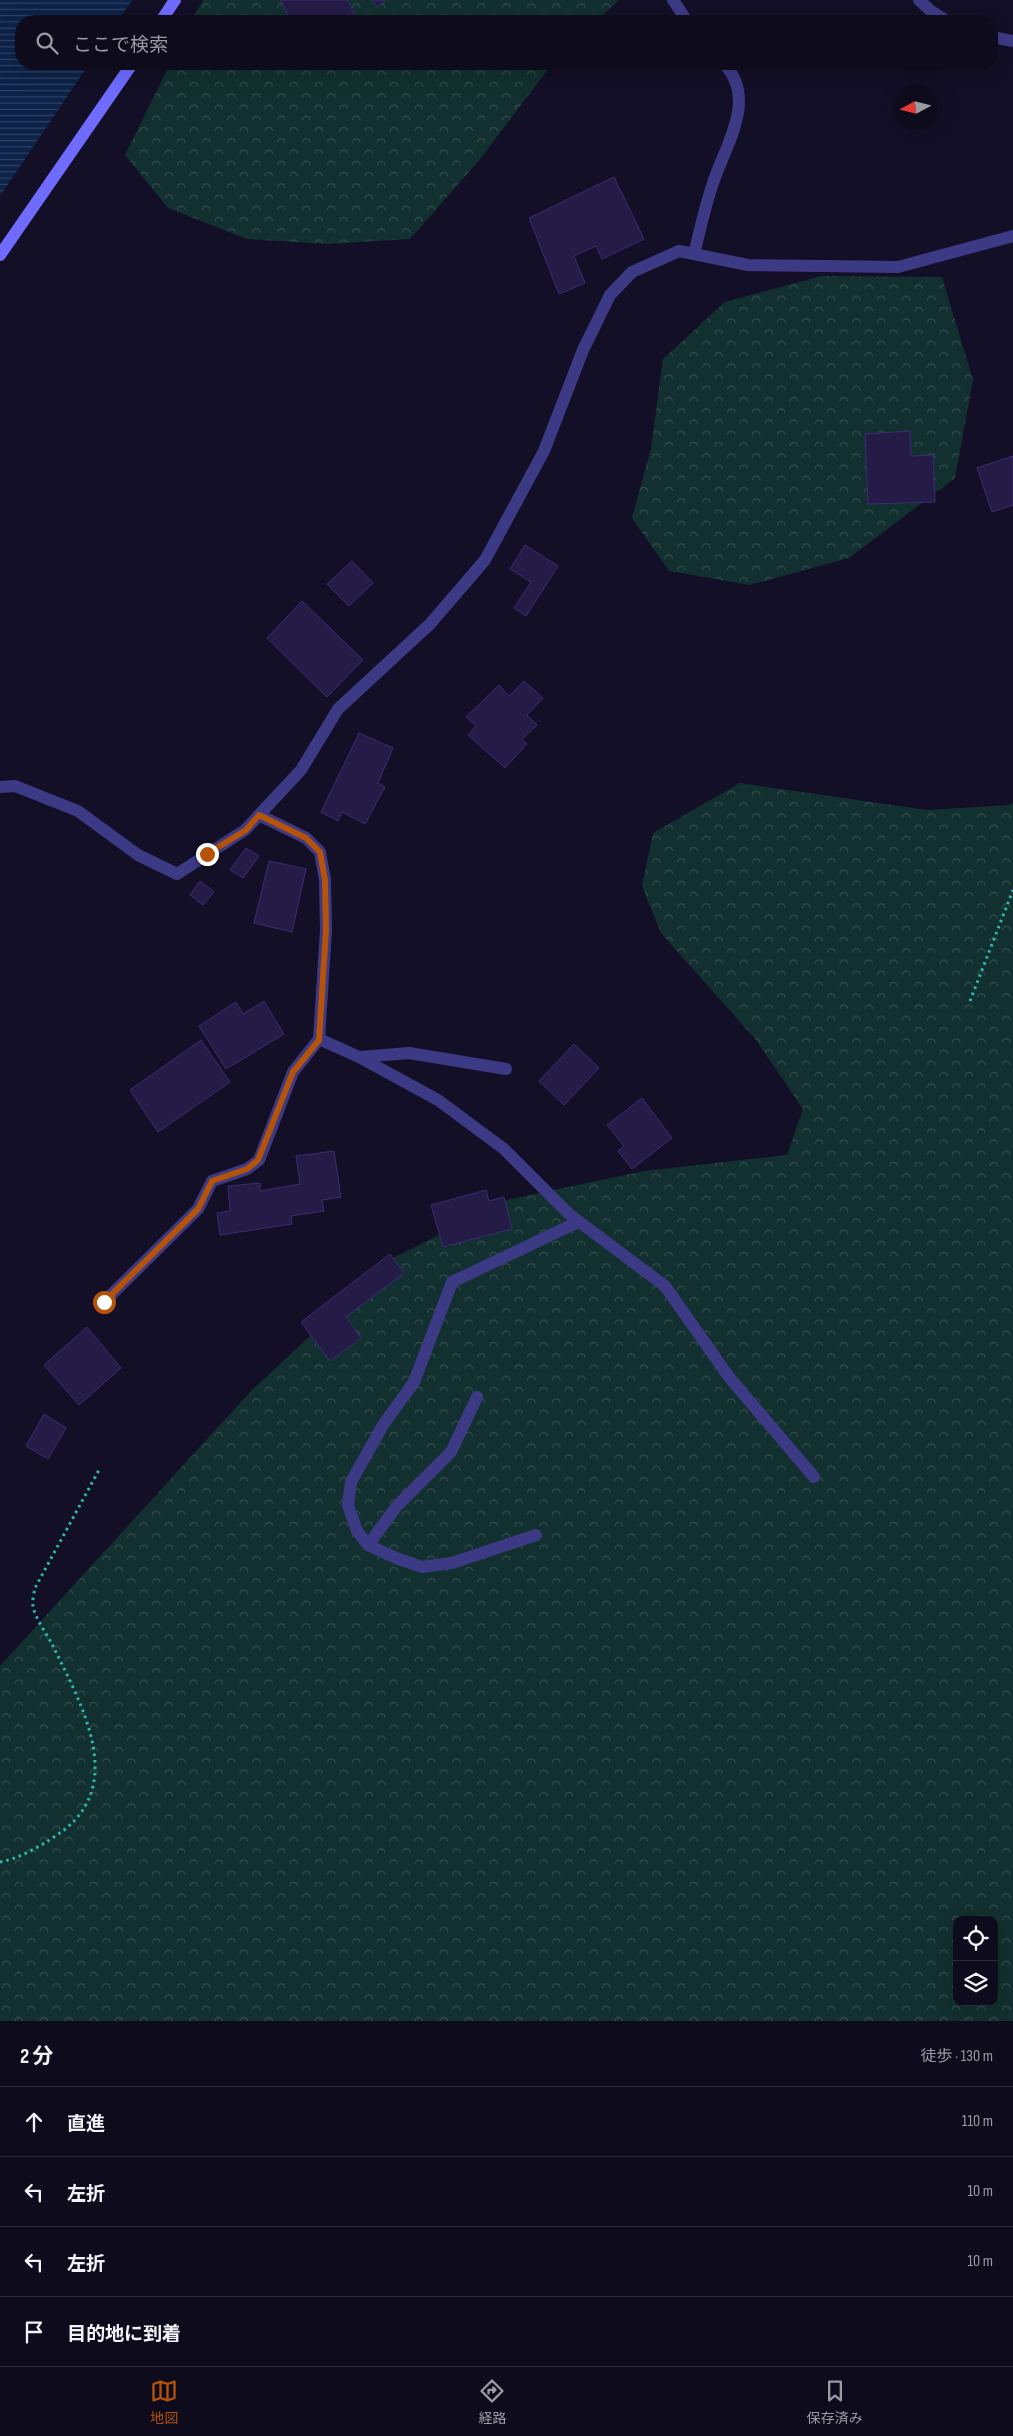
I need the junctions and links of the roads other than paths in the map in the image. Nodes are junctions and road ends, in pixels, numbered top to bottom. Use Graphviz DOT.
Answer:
graph roads {
  1 [pos="175,0"];
  2 [pos="673,0"];
  3 [pos="919,0"];
  4 [pos="165,15"];
  5 [pos="683,15"];
  6 [pos="937,15"];
  7 [pos="998,38"];
  8 [pos="1013,41"];
  9 [pos="128,70"];
  10 [pos="730,70"];
  11 [pos="1013,236"];
  12 [pos="694,254"];
  13 [pos="0,255"];
  14 [pos="0,787"];
  15 [pos="259,815"];
  16 [pos="319,1040"];
  17 [pos="359,1057"];
  18 [pos="506,1069"];
  19 [pos="578,1222"];
  20 [pos="104,1302"];
  21 [pos="477,1397"];
  22 [pos="814,1477"];
  23 [pos="536,1535"];
  24 [pos="368,1545"];
  1 -- 4 [label="street"];
  2 -- 5 [label="street"];
  3 -- 6 [label="street"];
  7 -- 8 [label="street"];
  9 -- 13 [label="street"];
  10 -- 12 [label="street"];
  11 -- 12 [label="street"];
  12 -- 15 [label="street"];
  14 -- 15 [label="street"];
  15 -- 16 [label="street"];
  16 -- 17 [label="street"];
  16 -- 20 [label="street"];
  17 -- 18 [label="street"];
  17 -- 19 [label="street"];
  19 -- 22 [label="street"];
  19 -- 24 [label="street"];
  21 -- 24 [label="street"];
  23 -- 24 [label="street"];
}
